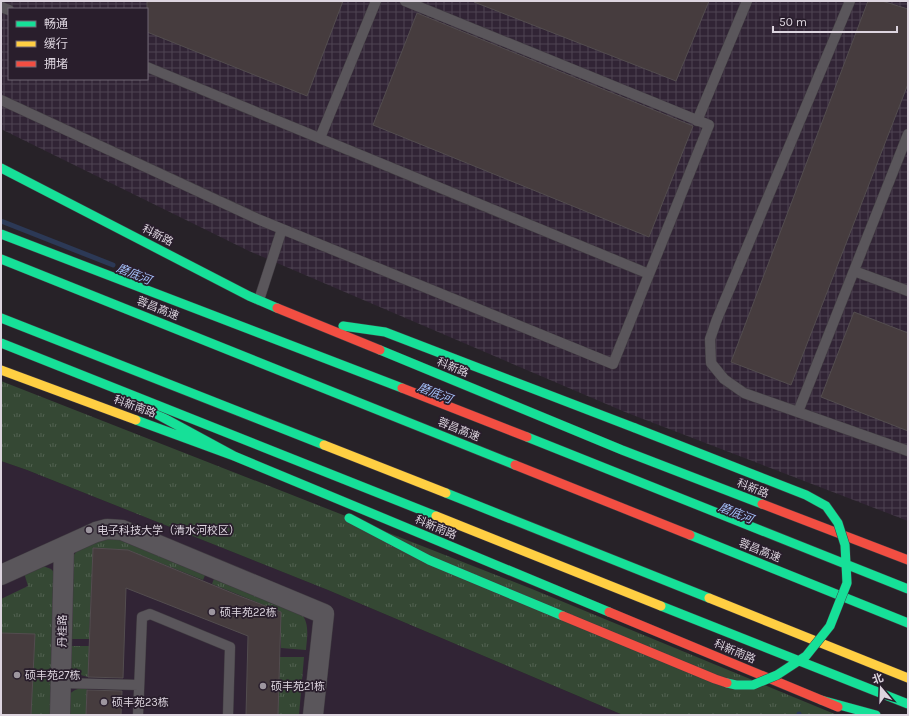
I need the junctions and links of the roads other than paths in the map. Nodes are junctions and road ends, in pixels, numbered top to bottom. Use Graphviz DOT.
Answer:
graph roads {
  1 [pos="376,1"];
  2 [pos="405,1"];
  3 [pos="746,1"];
  4 [pos="850,1"];
  5 [pos="148,67"];
  6 [pos="1,100"];
  7 [pos="697,120"];
  8 [pos="908,134"];
  9 [pos="320,138"];
  10 [pos="1,168"];
  11 [pos="282,229"];
  12 [pos="1,234"];
  13 [pos="1,259"];
  14 [pos="854,271"];
  15 [pos="649,274"];
  16 [pos="908,291"];
  17 [pos="259,300"];
  18 [pos="1,318"];
  19 [pos="312,322"];
  20 [pos="1,343"];
  21 [pos="28,344"];
  22 [pos="1,370"];
  23 [pos="798,412"];
  24 [pos="908,451"];
  25 [pos="234,456"];
  26 [pos="317,500"];
  27 [pos="338,512"];
  28 [pos="64,547"];
  29 [pos="908,560"];
  30 [pos="1,575"];
  31 [pos="908,589"];
  32 [pos="908,623"];
  33 [pos="908,678"];
  34 [pos="60,683"];
  35 [pos="139,685"];
  36 [pos="821,700"];
  37 [pos="908,704"];
  38 [pos="60,715"];
  39 [pos="138,715"];
  40 [pos="228,715"];
  41 [pos="313,715"];
  42 [pos="858,715"];
  43 [pos="876,715"];
  1 -- 9 [label="lane"];
  2 -- 7 [label="lane"];
  3 -- 7 [label="lane"];
  4 -- 23 [label="lane"];
  5 -- 9 [label="lane"];
  6 -- 11 [label="lane"];
  7 -- 15 [label="lane"];
  8 -- 14 [label="lane"];
  9 -- 15 [label="lane"];
  10 -- 17 [label="main road, 科新路"];
  11 -- 15 [label="lane"];
  11 -- 17 [label="lane"];
  12 -- 31 [label="main road, bridge"];
  13 -- 32 [label="main road, 蓉昌高速"];
  14 -- 16 [label="lane"];
  14 -- 23 [label="lane"];
  17 -- 19 [label="main road, 科新路"];
  18 -- 33 [label="main road"];
  19 -- 27 [label="main road, bridge"];
  19 -- 29 [label="main road, 科新路"];
  20 -- 37 [label="main road, bridge"];
  21 -- 25 [label="main road"];
  22 -- 25 [label="main road, 科新南路"];
  23 -- 24 [label="lane"];
  25 -- 26 [label="main road"];
  25 -- 36 [label="main road, 科新南路"];
  28 -- 30 [label="street"];
  28 -- 34 [label="street, 丹桂路"];
  28 -- 41 [label="street"];
  34 -- 35 [label="lane"];
  34 -- 38 [label="street, 丹桂路"];
  35 -- 39 [label="lane"];
  35 -- 40 [label="lane"];
  36 -- 42 [label="main road, 科新南路"];
  36 -- 43 [label="main road"];
}
